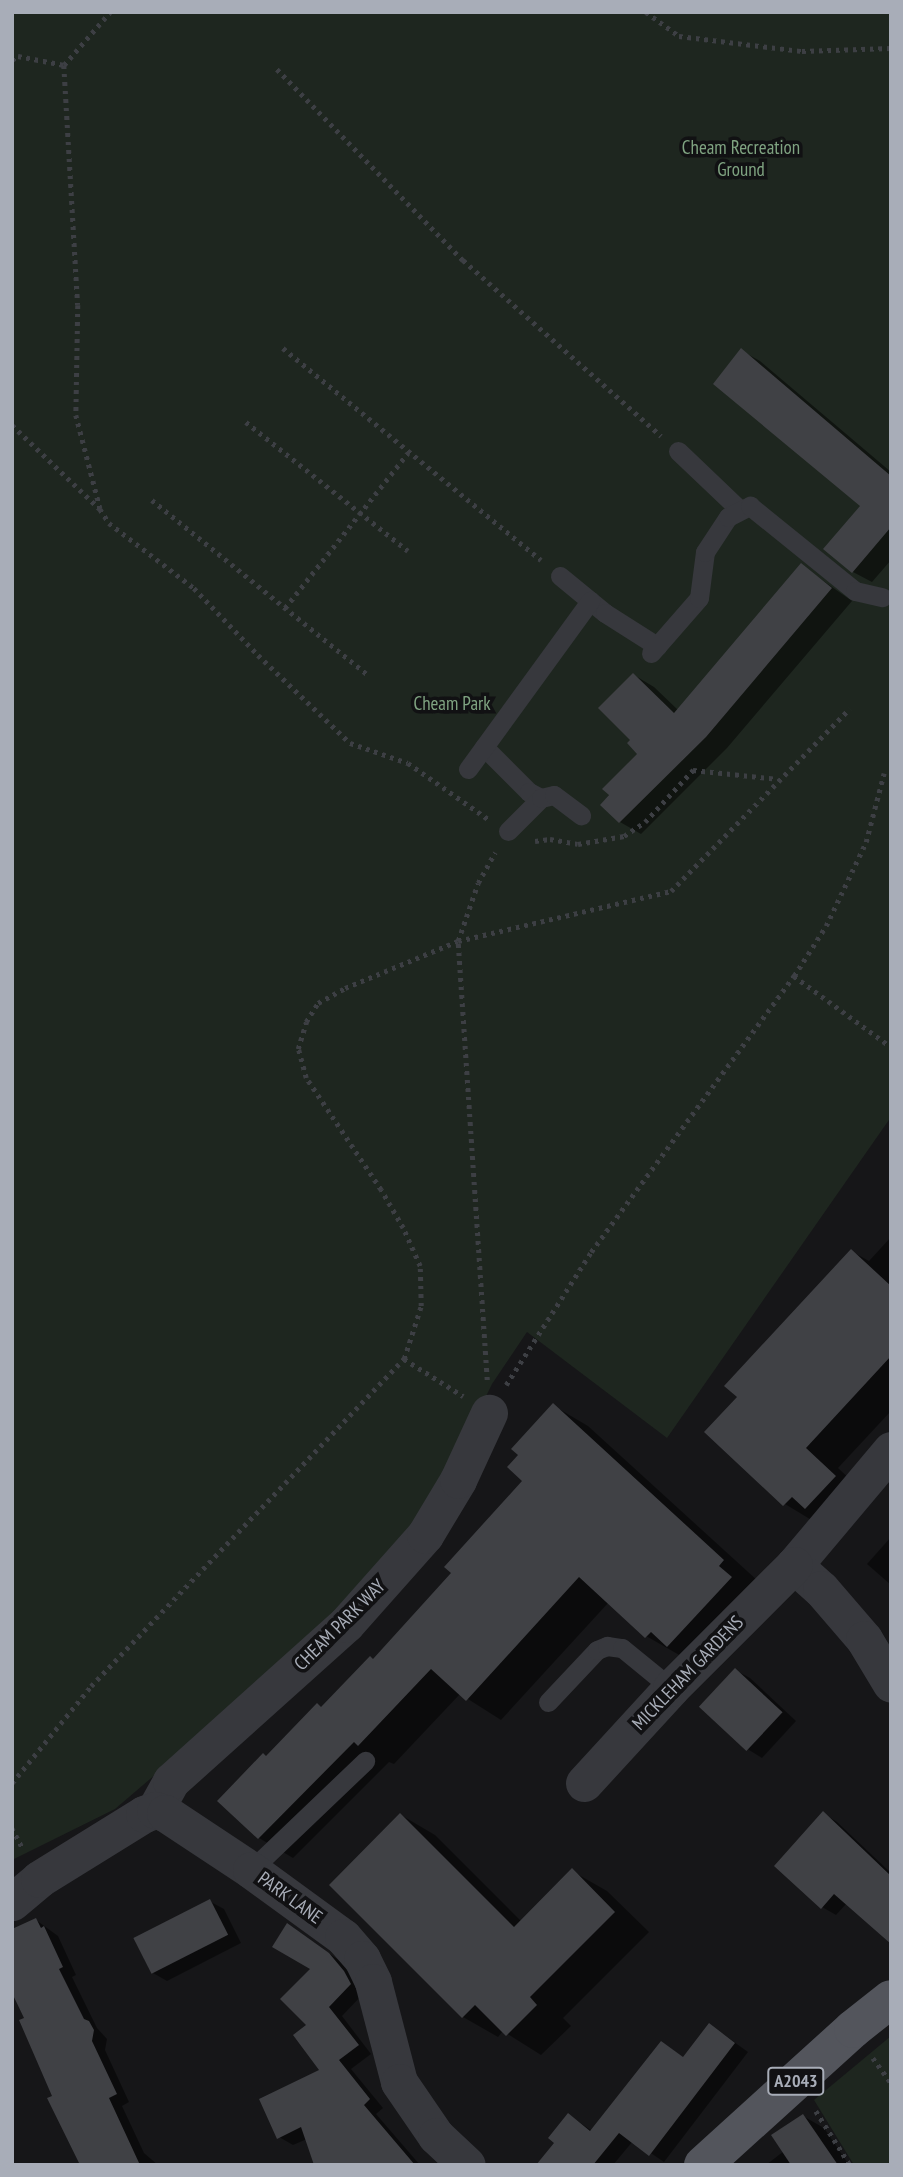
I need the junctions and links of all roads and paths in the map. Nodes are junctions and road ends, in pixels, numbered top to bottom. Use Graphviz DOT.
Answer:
graph roads {
  1 [pos="110,12"];
  2 [pos="646,12"];
  3 [pos="891,48"];
  4 [pos="12,60"];
  5 [pos="64,65"];
  6 [pos="277,69"];
  7 [pos="283,348"];
  8 [pos="246,422"];
  9 [pos="12,425"];
  10 [pos="678,451"];
  11 [pos="408,453"];
  12 [pos="152,500"];
  13 [pos="100,509"];
  14 [pos="740,510"];
  15 [pos="359,514"];
  16 [pos="408,551"];
  17 [pos="560,576"];
  18 [pos="882,597"];
  19 [pos="590,601"];
  20 [pos="285,608"];
  21 [pos="368,674"];
  22 [pos="849,709"];
  23 [pos="484,747"];
  24 [pos="468,769"];
  25 [pos="884,773"];
  26 [pos="778,779"];
  27 [pos="541,799"];
  28 [pos="581,815"];
  29 [pos="508,831"];
  30 [pos="458,941"];
  31 [pos="794,976"];
  32 [pos="891,1047"];
  33 [pos="404,1359"];
  34 [pos="489,1413"];
  35 [pos="891,1450"];
  36 [pos="794,1565"];
  37 [pos="891,1685"];
  38 [pos="671,1688"];
  39 [pos="548,1702"];
  40 [pos="365,1761"];
  41 [pos="12,1783"];
  42 [pos="584,1783"];
  43 [pos="155,1810"];
  44 [pos="251,1870"];
  45 [pos="12,1902"];
  46 [pos="891,1999"];
  47 [pos="794,2082"];
  48 [pos="467,2165"];
  49 [pos="703,2165"];
  50 [pos="850,2165"];
  1 -- 5 [label="path"];
  2 -- 3 [label="path"];
  4 -- 5 [label="path"];
  5 -- 13 [label="path"];
  6 -- 10 [label="path"];
  7 -- 11 [label="path"];
  8 -- 15 [label="path"];
  9 -- 13 [label="path"];
  10 -- 14 [label="lane"];
  11 -- 15 [label="path"];
  11 -- 17 [label="path"];
  12 -- 20 [label="path"];
  13 -- 29 [label="path"];
  14 -- 18 [label="lane"];
  14 -- 19 [label="lane"];
  15 -- 16 [label="path"];
  15 -- 20 [label="path"];
  17 -- 19 [label="lane"];
  19 -- 23 [label="lane"];
  20 -- 21 [label="path"];
  22 -- 26 [label="path"];
  23 -- 24 [label="lane"];
  23 -- 27 [label="lane"];
  25 -- 31 [label="path"];
  26 -- 29 [label="path"];
  26 -- 30 [label="path"];
  27 -- 28 [label="lane"];
  27 -- 29 [label="lane"];
  29 -- 30 [label="path"];
  30 -- 33 [label="path"];
  30 -- 34 [label="path"];
  31 -- 32 [label="path"];
  31 -- 34 [label="path"];
  33 -- 34 [label="path"];
  33 -- 41 [label="path"];
  34 -- 43 [label="street, CHEAM PARK WAY"];
  35 -- 36 [label="street, MICKLEHAM GARDENS"];
  36 -- 37 [label="street"];
  36 -- 38 [label="street, MICKLEHAM GARDENS"];
  38 -- 39 [label="lane"];
  38 -- 42 [label="street, MICKLEHAM GARDENS"];
  40 -- 44 [label="lane"];
  43 -- 44 [label="street, PARK LANE"];
  43 -- 45 [label="street"];
  44 -- 48 [label="street, PARK LANE"];
  46 -- 47 [label="main road, A2043"];
  47 -- 49 [label="main road, A2043"];
  47 -- 50 [label="path"];
}
